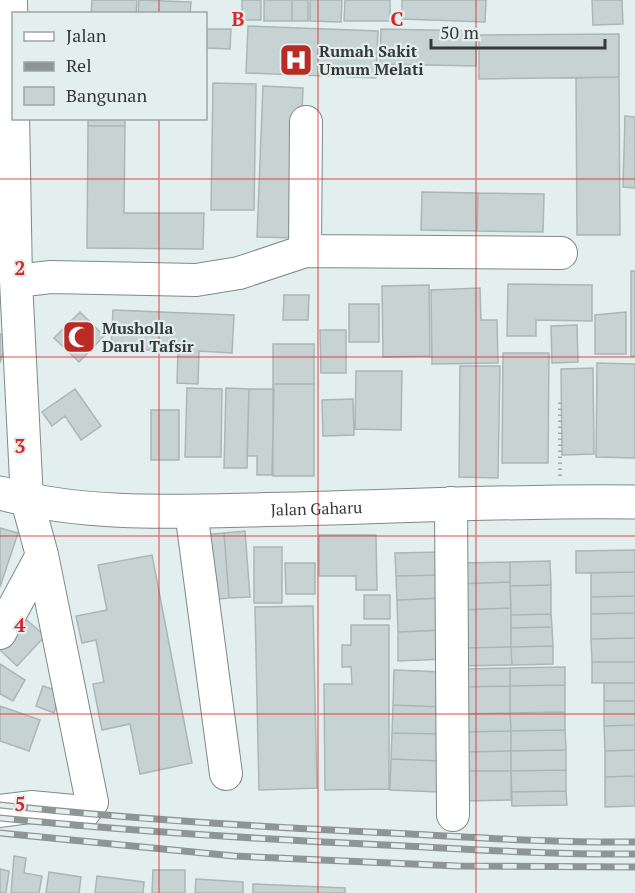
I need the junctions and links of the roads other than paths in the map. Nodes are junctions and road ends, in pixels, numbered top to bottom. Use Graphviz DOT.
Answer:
graph roads {
  1 [pos="11,0"];
  2 [pos="12,56"];
  3 [pos="13,120"];
  4 [pos="306,122"];
  5 [pos="305,251"];
  6 [pos="561,253"];
  7 [pos="16,281"];
  8 [pos="14,496"];
  9 [pos="635,502"];
  10 [pos="451,503"];
  11 [pos="190,511"];
  12 [pos="42,555"];
  13 [pos="0,633"];
  14 [pos="226,774"];
  15 [pos="0,811"];
  16 [pos="453,815"];
  1 -- 2 [label="street"];
  3 -- 7 [label="street"];
  4 -- 5 [label="street"];
  5 -- 6 [label="street"];
  5 -- 7 [label="street"];
  7 -- 8 [label="street"];
  8 -- 11 [label="main road, Jalan Gaharu"];
  8 -- 12 [label="street"];
  9 -- 10 [label="main road, Jalan Gaharu"];
  10 -- 11 [label="main road, Jalan Gaharu"];
  10 -- 16 [label="street"];
  11 -- 14 [label="street"];
  12 -- 13 [label="street"];
  12 -- 15 [label="street"];
}
